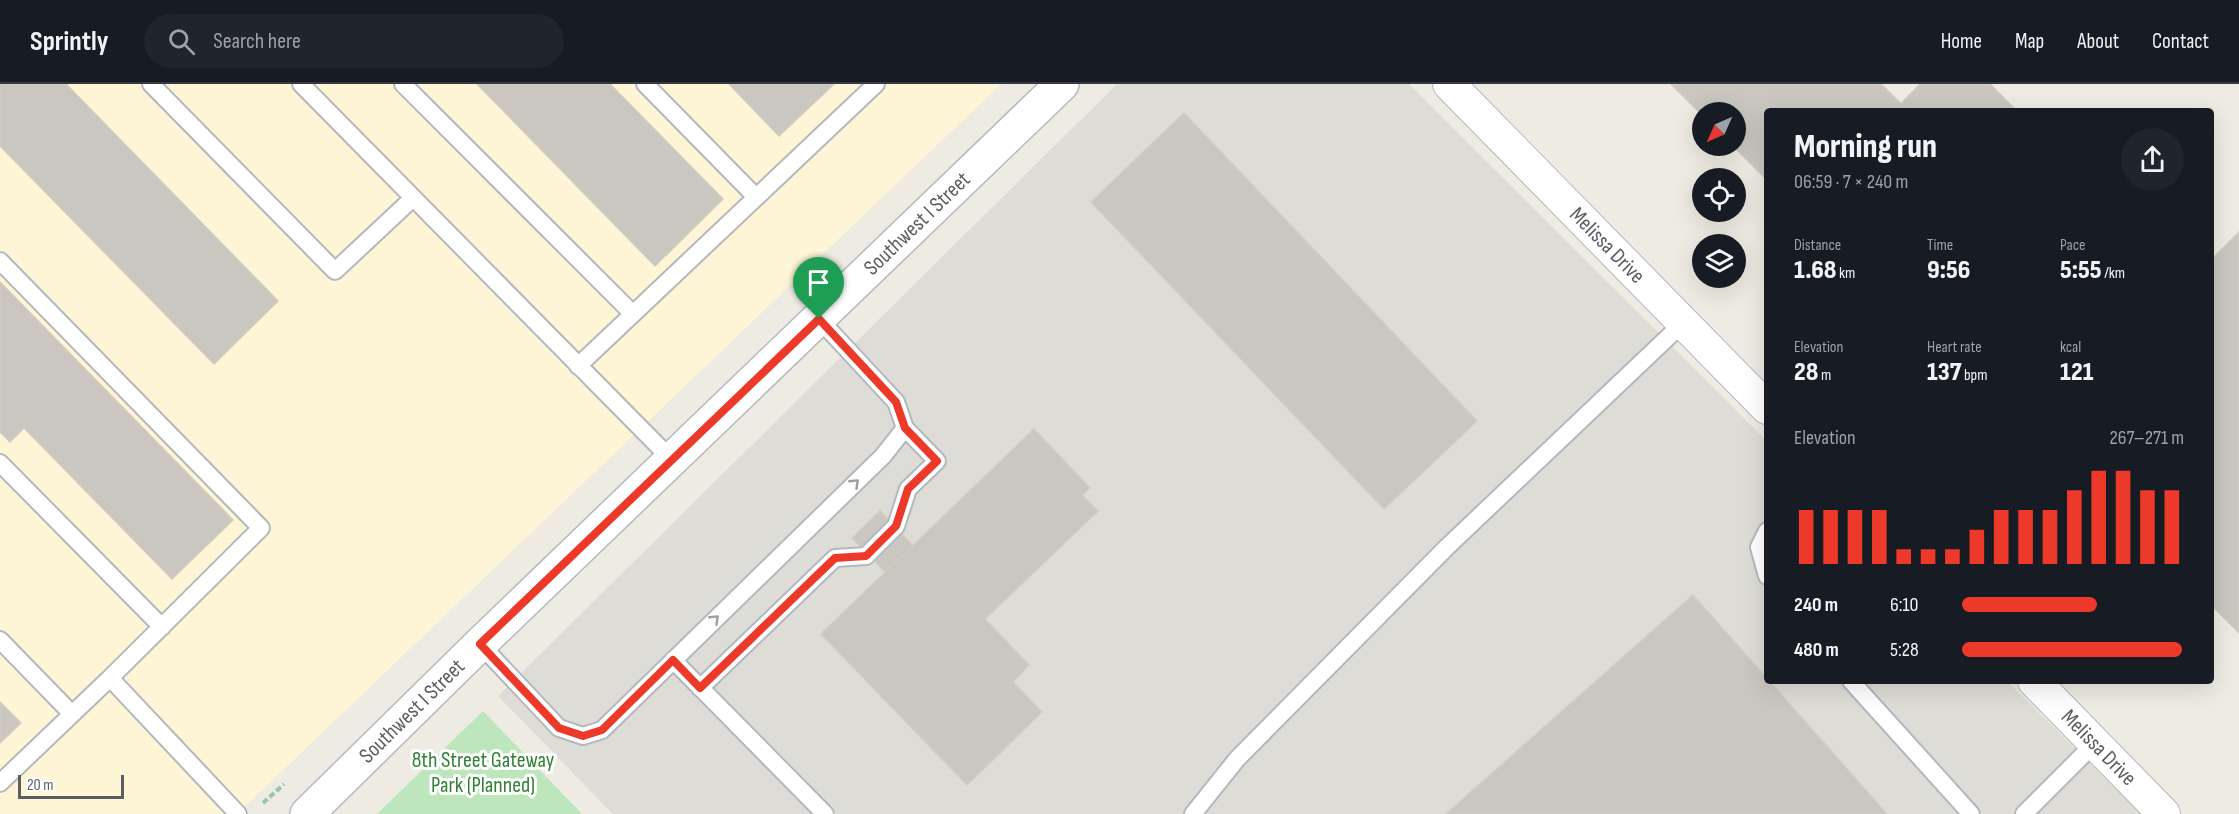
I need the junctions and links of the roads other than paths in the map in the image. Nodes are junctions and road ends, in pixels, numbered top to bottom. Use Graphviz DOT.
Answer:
graph roads {
  1 [pos="151,84"];
  2 [pos="301,84"];
  3 [pos="403,84"];
  4 [pos="645,84"];
  5 [pos="876,84"];
  6 [pos="1062,84"];
  7 [pos="1449,84"];
  8 [pos="756,197"];
  9 [pos="413,198"];
  10 [pos="0,261"];
  11 [pos="633,314"];
  12 [pos="819,319"];
  13 [pos="1683,322"];
  14 [pos="578,366"];
  15 [pos="1764,405"];
  16 [pos="905,428"];
  17 [pos="673,461"];
  18 [pos="0,463"];
  19 [pos="1764,537"];
  20 [pos="1764,565"];
  21 [pos="162,627"];
  22 [pos="0,640"];
  23 [pos="480,644"];
  24 [pos="673,660"];
  25 [pos="110,678"];
  26 [pos="1854,684"];
  27 [pos="2037,684"];
  28 [pos="700,688"];
  29 [pos="72,714"];
  30 [pos="2095,743"];
  31 [pos="0,783"];
  32 [pos="238,814"];
  33 [pos="308,814"];
  34 [pos="825,814"];
  35 [pos="1193,814"];
  36 [pos="1971,814"];
  37 [pos="2024,814"];
  38 [pos="2164,814"];
  1 -- 9 [label="lane"];
  2 -- 9 [label="lane"];
  3 -- 11 [label="lane"];
  4 -- 8 [label="lane"];
  5 -- 8 [label="lane"];
  6 -- 12 [label="main road, Southwest I Street"];
  7 -- 13 [label="street, Melissa Drive"];
  8 -- 11 [label="lane"];
  9 -- 14 [label="lane"];
  10 -- 21 [label="lane"];
  11 -- 14 [label="lane"];
  12 -- 16 [label="lane"];
  12 -- 17 [label="main road, Southwest I Street"];
  13 -- 15 [label="street, Melissa Drive"];
  13 -- 35 [label="lane"];
  14 -- 17 [label="lane"];
  24 -- 16 [label="lane, one-way"];
  16 -- 28 [label="lane"];
  17 -- 23 [label="main road, Southwest I Street"];
  18 -- 21 [label="lane"];
  19 -- 20 [label="lane"];
  21 -- 25 [label="lane"];
  22 -- 29 [label="lane"];
  23 -- 24 [label="lane"];
  23 -- 33 [label="main road, Southwest I Street"];
  24 -- 28 [label="lane"];
  25 -- 29 [label="lane"];
  25 -- 32 [label="lane"];
  26 -- 36 [label="lane"];
  27 -- 30 [label="street, Melissa Drive"];
  28 -- 34 [label="lane"];
  29 -- 31 [label="lane"];
  30 -- 37 [label="lane"];
  30 -- 38 [label="street, Melissa Drive"];
}
